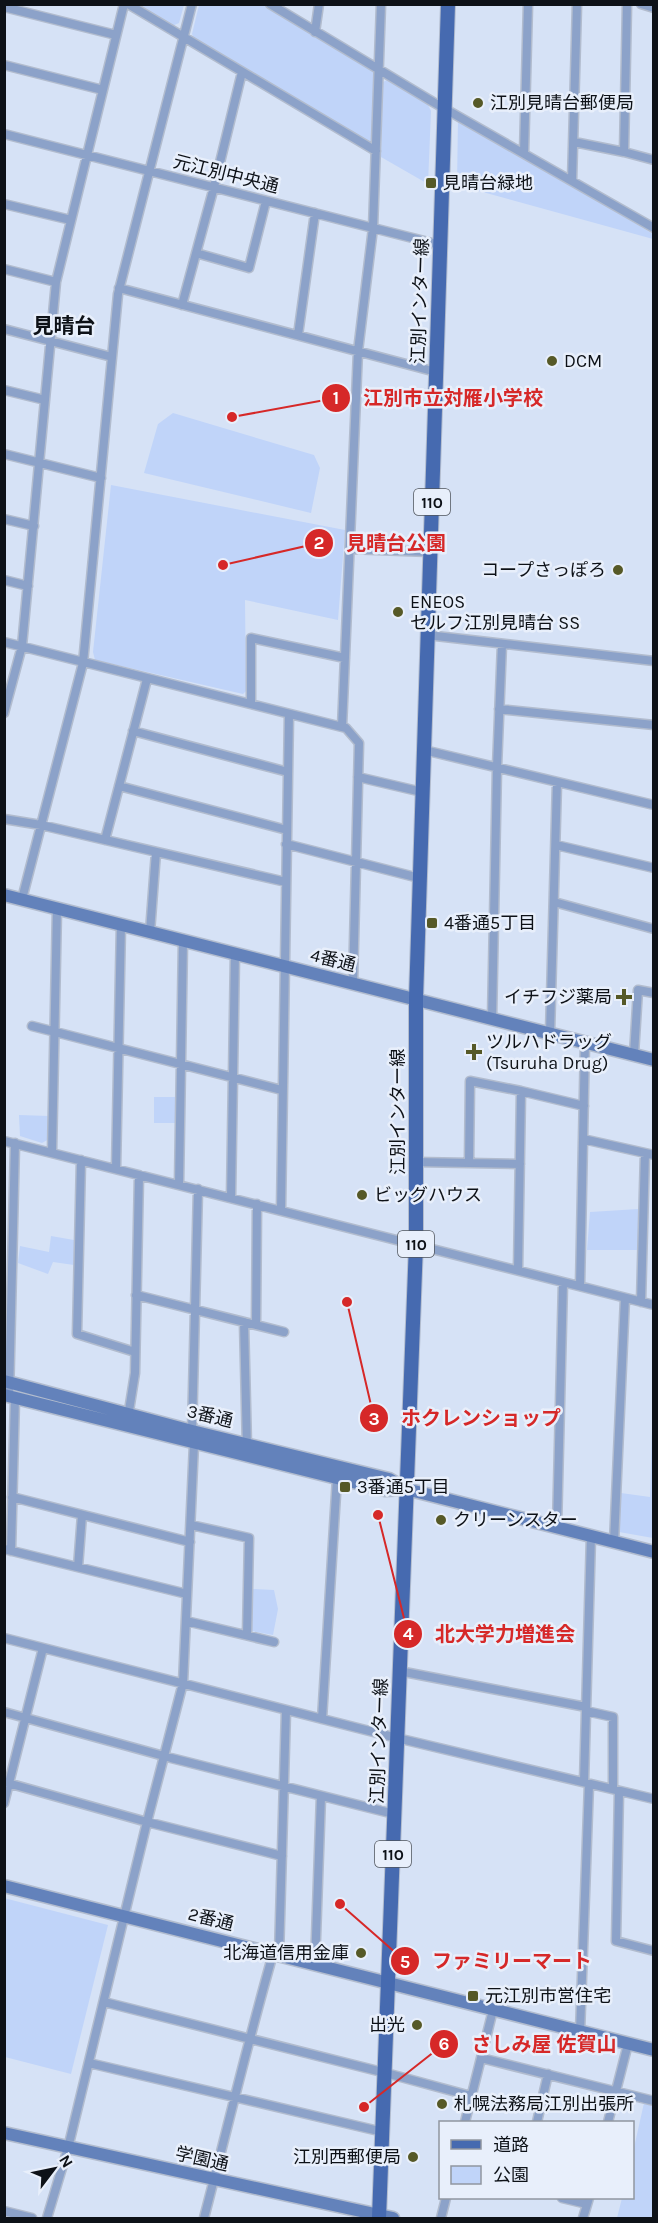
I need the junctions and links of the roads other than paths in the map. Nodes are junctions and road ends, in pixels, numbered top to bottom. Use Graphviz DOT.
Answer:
graph roads {
  1 [pos="126,4"];
  2 [pos="192,4"];
  3 [pos="270,4"];
  4 [pos="319,4"];
  5 [pos="381,4"];
  6 [pos="448,4"];
  7 [pos="528,4"];
  8 [pos="577,4"];
  9 [pos="627,4"];
  10 [pos="641,4"];
  11 [pos="4,7"];
  12 [pos="654,8"];
  13 [pos="315,32"];
  14 [pos="116,35"];
  15 [pos="183,38"];
  16 [pos="4,65"];
  17 [pos="379,70"];
  18 [pos="242,72"];
  19 [pos="102,90"];
  20 [pos="445,106"];
  21 [pos="4,134"];
  22 [pos="574,142"];
  23 [pos="376,151"];
  24 [pos="624,152"];
  25 [pos="524,153"];
  26 [pos="87,155"];
  27 [pos="654,160"];
  28 [pos="149,171"];
  29 [pos="572,181"];
  30 [pos="214,188"];
  31 [pos="266,201"];
  32 [pos="4,204"];
  33 [pos="315,213"];
  34 [pos="71,220"];
  35 [pos="373,228"];
  36 [pos="654,228"];
  37 [pos="440,245"];
  38 [pos="196,253"];
  39 [pos="4,269"];
  40 [pos="56,282"];
  41 [pos="119,288"];
  42 [pos="182,305"];
  43 [pos="4,328"];
  44 [pos="298,335"];
  45 [pos="51,340"];
  46 [pos="358,351"];
  47 [pos="112,357"];
  48 [pos="436,372"];
  49 [pos="4,390"];
  50 [pos="45,400"];
  51 [pos="4,454"];
  52 [pos="40,462"];
  53 [pos="101,478"];
  54 [pos="4,519"];
  55 [pos="34,526"];
  56 [pos="350,549"];
  57 [pos="430,552"];
  58 [pos="4,580"];
  59 [pos="28,586"];
  60 [pos="427,635"];
  61 [pos="4,642"];
  62 [pos="502,644"];
  63 [pos="22,646"];
  64 [pos="345,658"];
  65 [pos="654,661"];
  66 [pos="83,663"];
  67 [pos="147,679"];
  68 [pos="6,703"];
  69 [pos="251,704"];
  70 [pos="499,709"];
  71 [pos="4,713"];
  72 [pos="289,714"];
  73 [pos="654,725"];
  74 [pos="342,727"];
  75 [pos="133,731"];
  76 [pos="424,750"];
  77 [pos="497,767"];
  78 [pos="288,772"];
  79 [pos="358,777"];
  80 [pos="557,782"];
  81 [pos="119,786"];
  82 [pos="422,792"];
  83 [pos="654,805"];
  84 [pos="4,819"];
  85 [pos="41,825"];
  86 [pos="287,830"];
  87 [pos="105,840"];
  88 [pos="286,844"];
  89 [pos="555,845"];
  90 [pos="156,852"];
  91 [pos="356,861"];
  92 [pos="654,868"];
  93 [pos="419,878"];
  94 [pos="286,882"];
  95 [pos="4,895"];
  96 [pos="22,899"];
  97 [pos="554,902"];
  98 [pos="57,908"];
  99 [pos="121,924"];
  100 [pos="654,929"];
  101 [pos="150,932"];
  102 [pos="183,940"];
  103 [pos="234,953"];
  104 [pos="285,966"];
  105 [pos="353,983"];
  106 [pos="654,993"];
  107 [pos="416,999"];
  108 [pos="492,1018"];
  109 [pos="32,1026"];
  110 [pos="56,1032"];
  111 [pos="550,1033"];
  112 [pos="585,1042"];
  113 [pos="118,1048"];
  114 [pos="634,1054"];
  115 [pos="654,1060"];
  116 [pos="182,1064"];
  117 [pos="234,1078"];
  118 [pos="282,1090"];
  119 [pos="521,1091"];
  120 [pos="584,1106"];
  121 [pos="583,1139"];
  122 [pos="4,1141"];
  123 [pos="15,1143"];
  124 [pos="52,1153"];
  125 [pos="649,1154"];
  126 [pos="81,1160"];
  127 [pos="416,1162"];
  128 [pos="469,1163"];
  129 [pos="520,1164"];
  130 [pos="116,1169"];
  131 [pos="139,1175"];
  132 [pos="179,1185"];
  133 [pos="198,1189"];
  134 [pos="231,1198"];
  135 [pos="257,1204"];
  136 [pos="280,1210"];
  137 [pos="416,1244"];
  138 [pos="518,1270"];
  139 [pos="563,1282"];
  140 [pos="580,1286"];
  141 [pos="136,1295"];
  142 [pos="625,1298"];
  143 [pos="641,1302"];
  144 [pos="654,1305"];
  145 [pos="196,1310"];
  146 [pos="244,1322"];
  147 [pos="256,1325"];
  148 [pos="284,1332"];
  149 [pos="135,1352"];
  150 [pos="7,1381"];
  151 [pos="10,1397"];
  152 [pos="129,1413"];
  153 [pos="126,1427"];
  154 [pos="193,1438"];
  155 [pos="247,1444"];
  156 [pos="247,1457"];
  157 [pos="337,1478"];
  158 [pos="406,1489"];
  159 [pos="12,1497"];
  160 [pos="82,1515"];
  161 [pos="190,1525"];
  162 [pos="557,1527"];
  163 [pos="591,1536"];
  164 [pos="190,1542"];
  165 [pos="614,1542"];
  166 [pos="8,1550"];
  167 [pos="654,1552"];
  168 [pos="78,1567"];
  169 [pos="188,1594"];
  170 [pos="186,1621"];
  171 [pos="247,1635"];
  172 [pos="4,1638"];
  173 [pos="274,1642"];
  174 [pos="43,1648"];
  175 [pos="399,1671"];
  176 [pos="183,1683"];
  177 [pos="586,1709"];
  178 [pos="286,1710"];
  179 [pos="4,1712"];
  180 [pos="26,1717"];
  181 [pos="322,1719"];
  182 [pos="397,1738"];
  183 [pos="164,1756"];
  184 [pos="7,1783"];
  185 [pos="587,1783"];
  186 [pos="284,1787"];
  187 [pos="616,1790"];
  188 [pos="321,1796"];
  189 [pos="654,1799"];
  190 [pos="4,1803"];
  191 [pos="394,1814"];
  192 [pos="147,1822"];
  193 [pos="282,1856"];
  194 [pos="4,1886"];
  195 [pos="125,1916"];
  196 [pos="654,1951"];
  197 [pos="276,1954"];
  198 [pos="315,1965"];
  199 [pos="389,1983"];
  200 [pos="104,2002"];
  201 [pos="493,2010"];
  202 [pos="580,2032"];
  203 [pos="249,2038"];
  204 [pos="628,2044"];
  205 [pos="654,2050"];
  206 [pos="481,2058"];
  207 [pos="89,2063"];
  208 [pos="386,2073"];
  209 [pos="548,2074"];
  210 [pos="616,2091"];
  211 [pos="471,2096"];
  212 [pos="236,2097"];
  213 [pos="654,2101"];
  214 [pos="465,2121"];
  215 [pos="537,2121"];
  216 [pos="608,2121"];
  217 [pos="383,2132"];
  218 [pos="4,2133"];
  219 [pos="68,2148"];
  220 [pos="214,2181"];
  221 [pos="446,2199"];
  222 [pos="571,2199"];
  223 [pos="588,2201"];
  224 [pos="4,2211"];
  225 [pos="384,2217"];
  226 [pos="32,2218"];
  227 [pos="47,2218"];
  228 [pos="204,2218"];
  229 [pos="441,2218"];
  230 [pos="584,2218"];
  1 -- 14 [label="street"];
  1 -- 15 [label="street"];
  2 -- 15 [label="street"];
  3 -- 13 [label="street"];
  4 -- 13 [label="street"];
  5 -- 17 [label="street"];
  6 -- 20 [label="main road, 江別インター線 / 110"];
  7 -- 25 [label="street"];
  8 -- 22 [label="street"];
  9 -- 24 [label="street"];
  10 -- 12 [label="street"];
  11 -- 14 [label="street"];
  13 -- 17 [label="street"];
  14 -- 19 [label="street"];
  15 -- 18 [label="street"];
  15 -- 28 [label="street"];
  16 -- 19 [label="street"];
  17 -- 20 [label="street"];
  17 -- 23 [label="street"];
  18 -- 23 [label="street"];
  18 -- 30 [label="street"];
  19 -- 26 [label="street"];
  20 -- 25 [label="street"];
  20 -- 37 [label="main road, 江別インター線 / 110"];
  21 -- 26 [label="street, 元江別中央通"];
  22 -- 24 [label="street"];
  22 -- 29 [label="street"];
  23 -- 35 [label="street"];
  24 -- 27 [label="street"];
  25 -- 29 [label="street"];
  26 -- 28 [label="street, 元江別中央通"];
  26 -- 34 [label="street"];
  28 -- 30 [label="street, 元江別中央通"];
  28 -- 41 [label="street"];
  29 -- 36 [label="street"];
  30 -- 31 [label="street, 元江別中央通"];
  30 -- 38 [label="street"];
  31 -- 33 [label="street, 元江別中央通"];
  31 -- 38 [label="street"];
  32 -- 34 [label="street"];
  33 -- 35 [label="street, 元江別中央通"];
  33 -- 44 [label="street"];
  34 -- 40 [label="street"];
  35 -- 37 [label="street, 元江別中央通"];
  35 -- 46 [label="street"];
  37 -- 48 [label="main road, 江別インター線 / 110"];
  38 -- 42 [label="street"];
  39 -- 40 [label="street"];
  40 -- 45 [label="street"];
  41 -- 42 [label="street"];
  41 -- 47 [label="street"];
  42 -- 44 [label="street"];
  43 -- 45 [label="street"];
  44 -- 46 [label="street"];
  45 -- 47 [label="street"];
  45 -- 50 [label="street"];
  46 -- 48 [label="street"];
  46 -- 56 [label="street"];
  47 -- 53 [label="street"];
  48 -- 57 [label="main road, 江別インター線 / 110"];
  49 -- 50 [label="street"];
  50 -- 52 [label="street"];
  51 -- 52 [label="street"];
  52 -- 53 [label="street"];
  52 -- 55 [label="street"];
  53 -- 66 [label="street"];
  54 -- 55 [label="street"];
  55 -- 59 [label="street"];
  56 -- 57 [label="street"];
  56 -- 64 [label="street"];
  57 -- 60 [label="main road, 江別インター線 / 110"];
  58 -- 59 [label="street"];
  59 -- 63 [label="street"];
  60 -- 62 [label="street"];
  60 -- 76 [label="main road, 江別インター線 / 110"];
  61 -- 63 [label="street"];
  62 -- 65 [label="street"];
  62 -- 70 [label="street"];
  63 -- 66 [label="street"];
  63 -- 68 [label="street"];
  64 -- 69 [label="street"];
  64 -- 74 [label="street"];
  66 -- 67 [label="street"];
  66 -- 85 [label="street"];
  67 -- 69 [label="street"];
  67 -- 75 [label="street"];
  68 -- 71 [label="street"];
  69 -- 72 [label="street"];
  70 -- 73 [label="street"];
  70 -- 77 [label="street"];
  72 -- 74 [label="street"];
  72 -- 78 [label="street"];
  74 -- 79 [label="street"];
  75 -- 78 [label="street"];
  75 -- 81 [label="street"];
  76 -- 77 [label="street"];
  76 -- 82 [label="main road, 江別インター線 / 110"];
  77 -- 80 [label="street"];
  77 -- 108 [label="street"];
  78 -- 86 [label="street"];
  79 -- 82 [label="street"];
  79 -- 91 [label="street"];
  80 -- 83 [label="street"];
  80 -- 89 [label="street"];
  81 -- 86 [label="street"];
  81 -- 87 [label="street"];
  82 -- 93 [label="main road, 江別インター線 / 110"];
  84 -- 85 [label="street"];
  85 -- 87 [label="street"];
  85 -- 96 [label="street"];
  86 -- 88 [label="street"];
  87 -- 90 [label="street"];
  88 -- 91 [label="street"];
  88 -- 94 [label="street"];
  89 -- 92 [label="street"];
  89 -- 97 [label="street"];
  90 -- 94 [label="street"];
  90 -- 101 [label="street"];
  91 -- 93 [label="street"];
  91 -- 105 [label="street"];
  93 -- 107 [label="main road, 江別インター線 / 110"];
  94 -- 104 [label="street"];
  95 -- 96 [label="street, 4番通"];
  96 -- 98 [label="street, 4番通"];
  97 -- 100 [label="street"];
  97 -- 111 [label="street"];
  98 -- 99 [label="street, 4番通"];
  98 -- 110 [label="street"];
  99 -- 101 [label="street, 4番通"];
  99 -- 113 [label="street"];
  101 -- 102 [label="street, 4番通"];
  102 -- 103 [label="street, 4番通"];
  102 -- 116 [label="street"];
  103 -- 104 [label="street, 4番通"];
  103 -- 117 [label="street"];
  104 -- 105 [label="street, 4番通"];
  104 -- 118 [label="street"];
  105 -- 107 [label="street, 4番通"];
  106 -- 114 [label="street"];
  107 -- 108 [label="street, 4番通"];
  107 -- 127 [label="main road, 江別インター線 / 110"];
  108 -- 111 [label="street, 4番通"];
  109 -- 110 [label="street"];
  110 -- 113 [label="street"];
  110 -- 124 [label="street"];
  111 -- 112 [label="street, 4番通"];
  112 -- 114 [label="street, 4番通"];
  112 -- 120 [label="street"];
  113 -- 116 [label="street"];
  113 -- 130 [label="street"];
  114 -- 115 [label="street, 4番通"];
  116 -- 117 [label="street"];
  116 -- 132 [label="street"];
  117 -- 118 [label="street"];
  117 -- 134 [label="street"];
  118 -- 136 [label="street"];
  119 -- 120 [label="street"];
  119 -- 128 [label="street"];
  119 -- 129 [label="street"];
  120 -- 121 [label="street"];
  121 -- 125 [label="street"];
  121 -- 140 [label="street"];
  122 -- 123 [label="street"];
  123 -- 124 [label="street"];
  123 -- 150 [label="street"];
  124 -- 126 [label="street"];
  125 -- 143 [label="street"];
  126 -- 130 [label="street"];
  126 -- 149 [label="street"];
  127 -- 128 [label="street"];
  127 -- 137 [label="main road, 江別インター線 / 110"];
  128 -- 129 [label="street"];
  129 -- 138 [label="street"];
  130 -- 131 [label="street"];
  131 -- 132 [label="street"];
  131 -- 141 [label="street"];
  132 -- 133 [label="street"];
  133 -- 134 [label="street"];
  133 -- 145 [label="street"];
  134 -- 135 [label="street"];
  135 -- 136 [label="street"];
  135 -- 147 [label="street"];
  136 -- 137 [label="street"];
  137 -- 138 [label="street"];
  137 -- 158 [label="main road, 江別インター線 / 110"];
  138 -- 139 [label="street"];
  139 -- 140 [label="street"];
  139 -- 162 [label="street"];
  140 -- 142 [label="street"];
  141 -- 145 [label="street"];
  141 -- 149 [label="street"];
  142 -- 143 [label="street"];
  142 -- 165 [label="street"];
  143 -- 144 [label="street"];
  145 -- 146 [label="street"];
  145 -- 154 [label="street"];
  146 -- 147 [label="street"];
  146 -- 155 [label="street"];
  147 -- 148 [label="street"];
  149 -- 152 [label="street"];
  150 -- 151 [label="street"];
  150 -- 152 [label="street, 3番通"];
  151 -- 153 [label="street, 3番通"];
  151 -- 159 [label="street"];
  152 -- 153 [label="street"];
  152 -- 154 [label="street, 3番通"];
  153 -- 154 [label="street, 3番通"];
  154 -- 155 [label="street, 3番通"];
  154 -- 156 [label="street, 3番通"];
  154 -- 161 [label="street"];
  155 -- 156 [label="street"];
  155 -- 158 [label="street, 3番通"];
  156 -- 157 [label="street, 3番通"];
  157 -- 158 [label="street, 3番通"];
  157 -- 181 [label="street"];
  158 -- 162 [label="street, 3番通"];
  158 -- 175 [label="main road, 江別インター線 / 110"];
  159 -- 160 [label="street"];
  159 -- 166 [label="street"];
  160 -- 164 [label="street"];
  160 -- 168 [label="street"];
  161 -- 164 [label="street"];
  161 -- 171 [label="street"];
  162 -- 163 [label="street, 3番通"];
  163 -- 165 [label="street, 3番通"];
  163 -- 177 [label="street"];
  164 -- 169 [label="street"];
  165 -- 167 [label="street, 3番通"];
  166 -- 168 [label="street"];
  168 -- 169 [label="street"];
  169 -- 170 [label="street"];
  170 -- 171 [label="street"];
  170 -- 176 [label="street"];
  171 -- 173 [label="street"];
  172 -- 174 [label="street"];
  174 -- 176 [label="street"];
  174 -- 180 [label="street"];
  175 -- 177 [label="street"];
  175 -- 182 [label="main road, 江別インター線 / 110"];
  176 -- 178 [label="street"];
  176 -- 183 [label="street"];
  177 -- 185 [label="street"];
  177 -- 187 [label="street"];
  178 -- 181 [label="street"];
  178 -- 186 [label="street"];
  179 -- 180 [label="street"];
  180 -- 183 [label="street"];
  180 -- 184 [label="street"];
  181 -- 182 [label="street"];
  182 -- 185 [label="street"];
  182 -- 191 [label="main road, 江別インター線 / 110"];
  183 -- 186 [label="street"];
  183 -- 192 [label="street"];
  184 -- 190 [label="street"];
  184 -- 192 [label="street"];
  185 -- 187 [label="street"];
  185 -- 202 [label="street"];
  186 -- 188 [label="street"];
  186 -- 193 [label="street"];
  187 -- 189 [label="street"];
  187 -- 196 [label="street"];
  188 -- 191 [label="street"];
  188 -- 198 [label="street"];
  191 -- 199 [label="main road, 江別インター線 / 110"];
  192 -- 193 [label="street"];
  192 -- 195 [label="street"];
  193 -- 197 [label="street"];
  194 -- 195 [label="street, 2番通"];
  195 -- 197 [label="street, 2番通"];
  195 -- 200 [label="street"];
  197 -- 198 [label="street, 2番通"];
  197 -- 203 [label="street"];
  198 -- 199 [label="street, 2番通"];
  199 -- 201 [label="street, 2番通"];
  199 -- 208 [label="main road, 江別インター線 / 110"];
  200 -- 203 [label="street"];
  200 -- 207 [label="street"];
  201 -- 202 [label="street, 2番通"];
  201 -- 206 [label="street"];
  202 -- 204 [label="street, 2番通"];
  203 -- 208 [label="street"];
  203 -- 212 [label="street"];
  204 -- 205 [label="street, 2番通"];
  204 -- 210 [label="street"];
  206 -- 209 [label="street"];
  206 -- 211 [label="street"];
  207 -- 212 [label="street"];
  207 -- 219 [label="street"];
  208 -- 211 [label="street"];
  208 -- 217 [label="main road, 江別インター線 / 110"];
  209 -- 210 [label="street"];
  209 -- 215 [label="street"];
  210 -- 213 [label="street"];
  210 -- 216 [label="street"];
  211 -- 214 [label="street"];
  212 -- 217 [label="street"];
  212 -- 220 [label="street"];
  217 -- 225 [label="main road, 江別インター線 / 110"];
  218 -- 219 [label="street, 学園通"];
  219 -- 220 [label="street, 学園通"];
  219 -- 227 [label="street"];
  220 -- 225 [label="street, 学園通"];
  220 -- 228 [label="street"];
  221 -- 229 [label="street"];
  222 -- 223 [label="street"];
  223 -- 230 [label="street"];
  224 -- 226 [label="street"];
}
